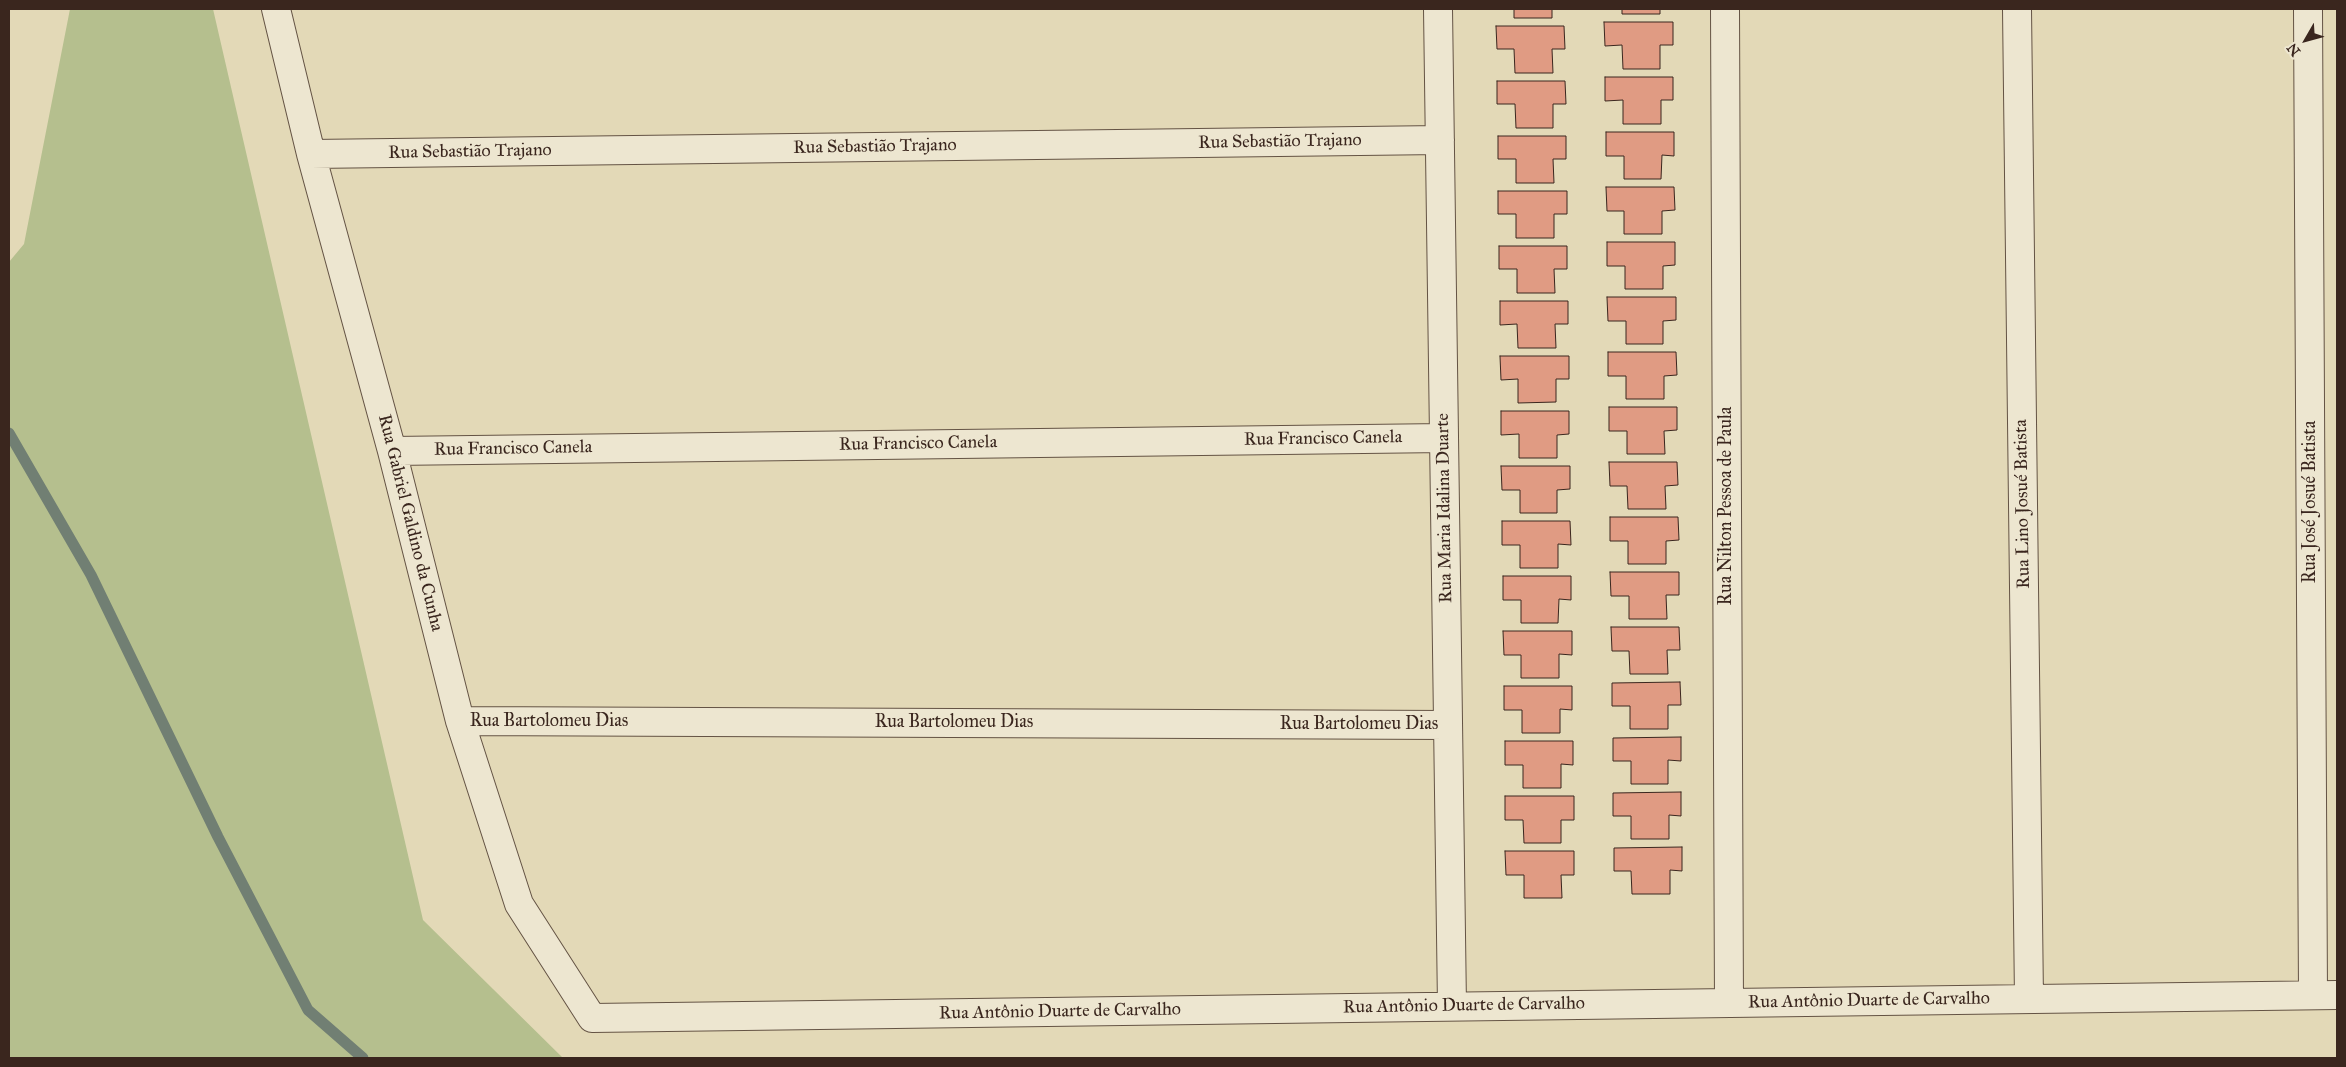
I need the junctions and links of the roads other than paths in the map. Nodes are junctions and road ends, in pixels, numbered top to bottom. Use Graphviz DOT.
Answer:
graph roads {
  1 [pos="276,9"];
  2 [pos="1438,9"];
  3 [pos="1725,9"];
  4 [pos="2017,9"];
  5 [pos="2308,9"];
  6 [pos="1440,140"];
  7 [pos="311,154"];
  8 [pos="1444,438"];
  9 [pos="392,451"];
  10 [pos="460,721"];
  11 [pos="1448,725"];
  12 [pos="2325,995"];
  13 [pos="2029,999"];
  14 [pos="1729,1003"];
  15 [pos="1452,1006"];
  16 [pos="592,1018"];
  1 -- 7 [label="street, Rua Gabriel Galdino da Cunha"];
  2 -- 6 [label="street, Rua Maria Idalina Duarte"];
  3 -- 14 [label="street, Rua Nilton Pessoa de Paula"];
  4 -- 13 [label="street, Rua Lino Josué Batista"];
  5 -- 12 [label="street, Rua José Josué Batista"];
  6 -- 7 [label="street, Rua Sebastião Trajano"];
  6 -- 8 [label="street, Rua Maria Idalina Duarte"];
  7 -- 9 [label="street, Rua Gabriel Galdino da Cunha"];
  8 -- 9 [label="street, Rua Francisco Canela"];
  8 -- 11 [label="street, Rua Maria Idalina Duarte"];
  9 -- 10 [label="street, Rua Gabriel Galdino da Cunha"];
  10 -- 11 [label="street, Rua Bartolomeu Dias"];
  10 -- 16 [label="street, Rua Gabriel Galdino da Cunha"];
  11 -- 15 [label="street, Rua Maria Idalina Duarte"];
  12 -- 13 [label="street, Rua Antônio Duarte de Carvalho"];
  13 -- 14 [label="street, Rua Antônio Duarte de Carvalho"];
  14 -- 15 [label="street, Rua Antônio Duarte de Carvalho"];
  15 -- 16 [label="street, Rua Antônio Duarte de Carvalho"];
}
